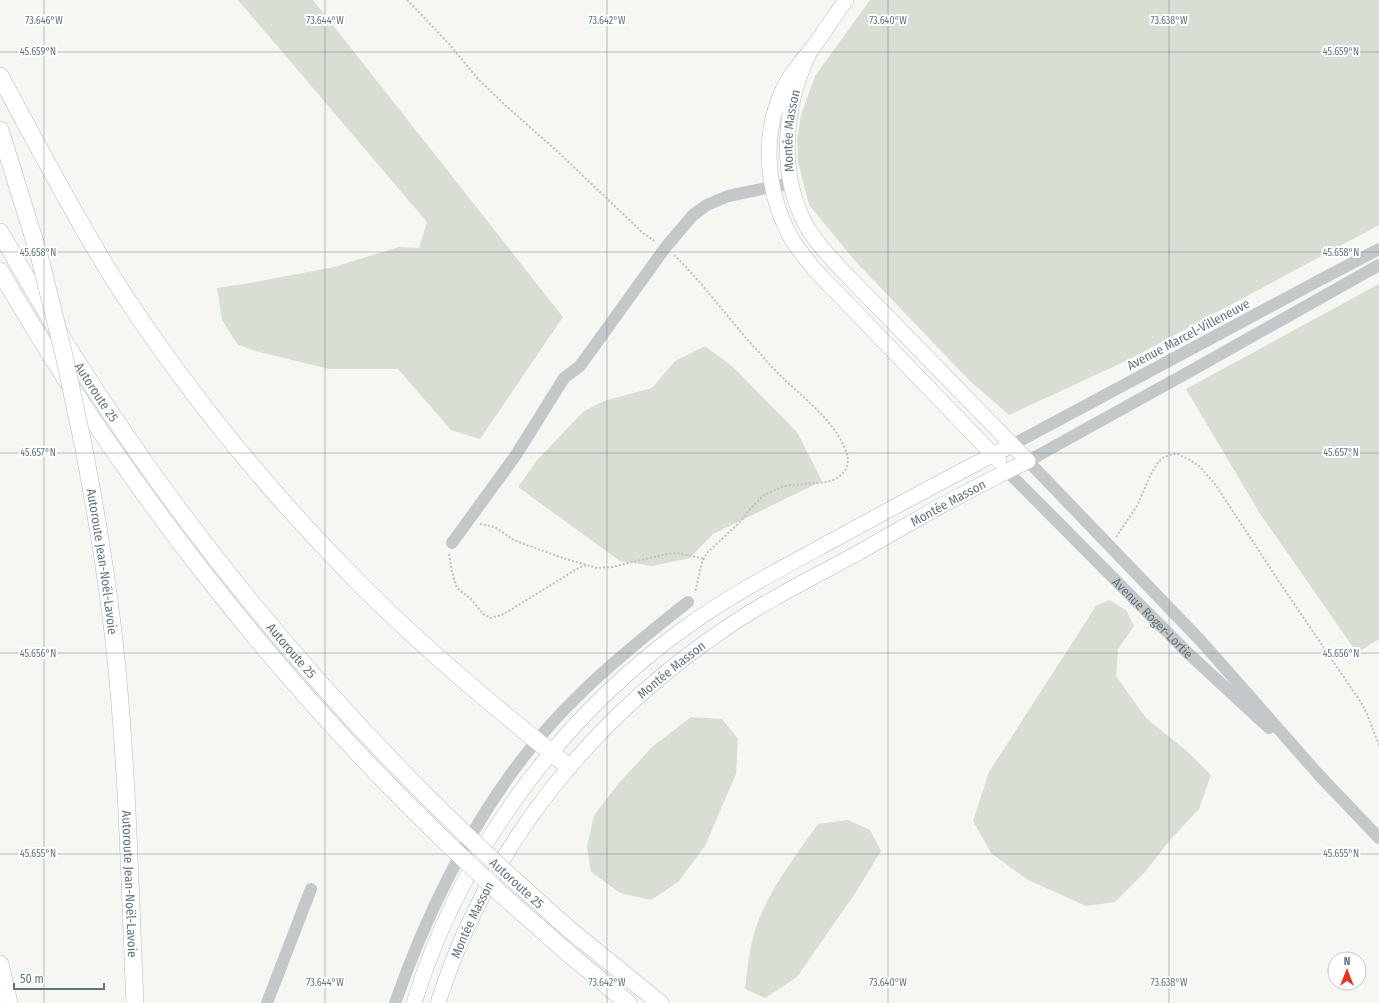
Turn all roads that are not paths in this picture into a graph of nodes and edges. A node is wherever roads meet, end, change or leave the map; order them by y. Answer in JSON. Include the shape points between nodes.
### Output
{"nodes":[{"id":1,"x":846,"y":0,"type":"edge"},
{"id":2,"x":811,"y":49,"type":"junction"},
{"id":3,"x":0,"y":76,"type":"edge"},
{"id":4,"x":0,"y":130,"type":"edge"},
{"id":5,"x":791,"y":183,"type":"junction"},
{"id":6,"x":772,"y":186,"type":"junction"},
{"id":7,"x":0,"y":232,"type":"edge"},
{"id":8,"x":1379,"y":249,"type":"edge"},
{"id":9,"x":1379,"y":265,"type":"edge"},
{"id":10,"x":0,"y":271,"type":"edge"},
{"id":11,"x":1012,"y":445,"type":"junction"},
{"id":12,"x":992,"y":455,"type":"junction"},
{"id":13,"x":1028,"y":461,"type":"junction"},
{"id":14,"x":1007,"y":471,"type":"junction"},
{"id":15,"x":452,"y":543,"type":"road end"},
{"id":16,"x":688,"y":602,"type":"road end"},
{"id":17,"x":537,"y":740,"type":"junction"},
{"id":18,"x":551,"y":752,"type":"junction"},
{"id":19,"x":569,"y":766,"type":"junction"},
{"id":20,"x":1319,"y":775,"type":"junction"},
{"id":21,"x":1379,"y":838,"type":"edge"},
{"id":22,"x":311,"y":889,"type":"dead end"},
{"id":23,"x":0,"y":964,"type":"edge"},
{"id":24,"x":9,"y":1003,"type":"edge"},
{"id":25,"x":135,"y":1003,"type":"edge"},
{"id":26,"x":267,"y":1003,"type":"edge"},
{"id":27,"x":395,"y":1003,"type":"edge"},
{"id":28,"x":414,"y":1003,"type":"edge"},
{"id":29,"x":438,"y":1003,"type":"edge"},
{"id":30,"x":628,"y":1003,"type":"edge"},
{"id":31,"x":660,"y":1003,"type":"edge"}],
"edges":[{"from":1,"to":2,"type":"main road","name":"Montée Masson"},
{"from":2,"to":5,"type":"main road","name":"Montée Masson","via":[[800,75],[790,120],[787,150]]},
{"from":2,"to":6,"type":"main road","name":"Montée Masson","via":[[793,72],[778,102],[769,147]]},
{"from":3,"to":17,"type":"highway","via":[[65,198],[114,279],[158,344],[215,420],[284,503],[358,582],[429,648]]},
{"from":4,"to":25,"type":"highway","name":"Autoroute Jean-Noël-Lavoie","bridge":true,"via":[[38,255],[64,355],[83,444],[103,562],[118,680],[127,803]]},
{"from":5,"to":6,"type":"street"},
{"from":5,"to":11,"type":"main road","name":"Montée Masson","via":[[802,216],[821,247]]},
{"from":6,"to":12,"type":"main road","name":"Montée Masson","via":[[785,224],[804,256]]},
{"from":6,"to":15,"type":"street","via":[[728,196],[707,205],[693,215],[665,248],[580,366],[564,378],[516,455]]},
{"from":7,"to":31,"type":"highway","name":"Autoroute 25","bridge":true,"via":[[74,358],[168,494],[281,638],[341,706],[462,831],[570,930]]},
{"from":8,"to":11,"type":"street","name":"Avenue Marcel-Villeneuve"},
{"from":9,"to":13,"type":"street"},
{"from":10,"to":30,"type":"highway","name":"Autoroute 25","bridge":true,"via":[[120,460],[268,652],[331,724],[452,848]]},
{"from":11,"to":12,"type":"main road","name":"Montée Masson"},
{"from":11,"to":13,"type":"main road","name":"Avenue Roger-Lortie"},
{"from":12,"to":14,"type":"main road","name":"Avenue Roger-Lortie"},
{"from":12,"to":18,"type":"main road","name":"Montée Masson","via":[[782,568],[697,619],[618,682]]},
{"from":13,"to":14,"type":"main road","name":"Montée Masson"},
{"from":13,"to":20,"type":"street","name":"Avenue Roger-Lortie","via":[[1200,640]]},
{"from":14,"to":19,"type":"main road","name":"Montée Masson","via":[[728,626],[644,690]]},
{"from":14,"to":20,"type":"street","name":"Avenue Roger-Lortie","via":[[1188,653]]},
{"from":16,"to":17,"type":"street","via":[[626,652],[581,693]]},
{"from":17,"to":18,"type":"highway"},
{"from":17,"to":27,"type":"street","via":[[479,823],[451,871],[422,934]]},
{"from":18,"to":19,"type":"highway"},
{"from":18,"to":28,"type":"main road","name":"Montée Masson","via":[[502,818],[467,877],[437,940]]},
{"from":19,"to":29,"type":"main road","name":"Montée Masson","via":[[519,834],[484,894],[457,950]]},
{"from":20,"to":21,"type":"street","name":"Avenue Roger-Lortie"},
{"from":22,"to":26,"type":"street"},
{"from":23,"to":24,"type":"highway"}]}
